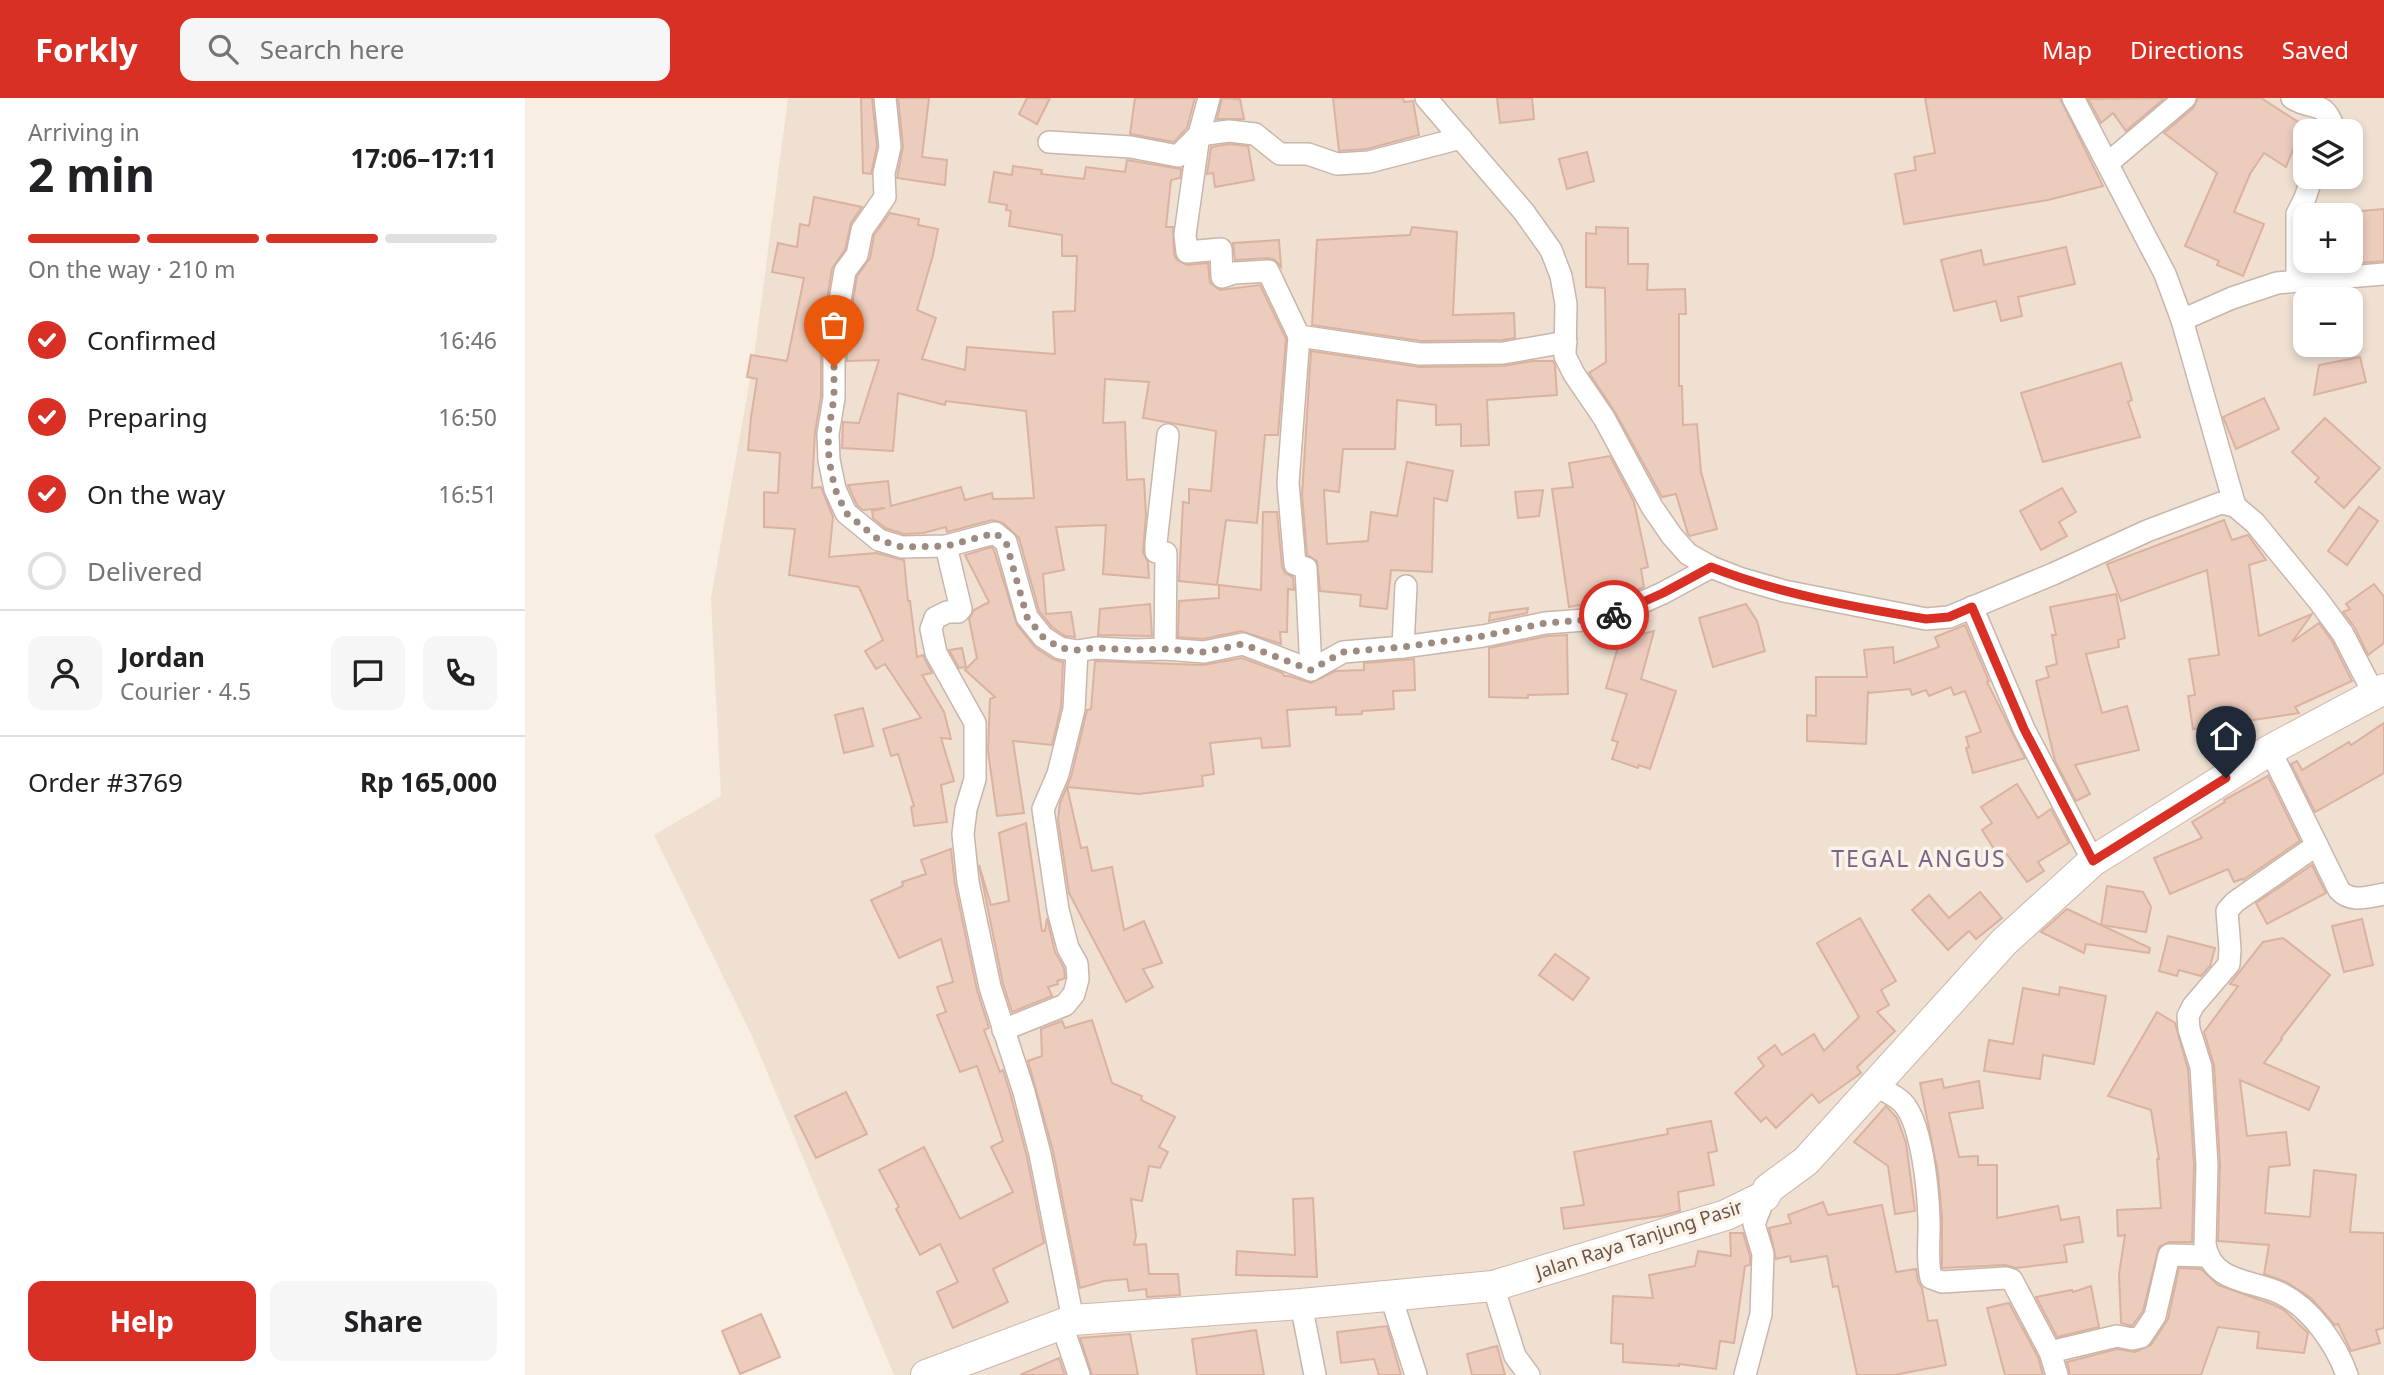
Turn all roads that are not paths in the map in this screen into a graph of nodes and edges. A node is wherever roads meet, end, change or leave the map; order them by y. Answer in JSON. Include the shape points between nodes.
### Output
{"nodes":[{"id":1,"x":885,"y":98,"type":"edge"},
{"id":2,"x":1209,"y":98,"type":"edge"},
{"id":3,"x":1426,"y":98,"type":"edge"},
{"id":4,"x":2073,"y":98,"type":"edge"},
{"id":5,"x":2185,"y":98,"type":"edge"},
{"id":6,"x":2293,"y":98,"type":"edge"},
{"id":7,"x":2331,"y":119,"type":"edge"},
{"id":8,"x":1199,"y":135,"type":"junction"},
{"id":9,"x":1461,"y":138,"type":"junction"},
{"id":10,"x":1049,"y":142,"type":"dead end"},
{"id":11,"x":2108,"y":163,"type":"junction"},
{"id":12,"x":2308,"y":189,"type":"edge"},
{"id":13,"x":2384,"y":274,"type":"edge"},
{"id":14,"x":2298,"y":280,"type":"junction"},
{"id":15,"x":2182,"y":320,"type":"junction"},
{"id":16,"x":1299,"y":336,"type":"junction"},
{"id":17,"x":1566,"y":342,"type":"junction"},
{"id":18,"x":1168,"y":435,"type":"dead end"},
{"id":19,"x":2235,"y":506,"type":"junction"},
{"id":20,"x":946,"y":546,"type":"junction"},
{"id":21,"x":1711,"y":567,"type":"junction"},
{"id":22,"x":1406,"y":586,"type":"dead end"},
{"id":23,"x":1972,"y":607,"type":"junction"},
{"id":24,"x":1403,"y":647,"type":"junction"},
{"id":25,"x":1165,"y":649,"type":"junction"},
{"id":26,"x":1077,"y":650,"type":"junction"},
{"id":27,"x":1311,"y":670,"type":"junction"},
{"id":28,"x":2379,"y":691,"type":"edge"},
{"id":29,"x":2270,"y":750,"type":"junction"},
{"id":30,"x":2318,"y":845,"type":"junction"},
{"id":31,"x":2093,"y":861,"type":"junction"},
{"id":32,"x":2384,"y":894,"type":"edge"},
{"id":33,"x":1003,"y":1030,"type":"junction"},
{"id":34,"x":1874,"y":1085,"type":"junction"},
{"id":35,"x":1765,"y":1196,"type":"junction"},
{"id":36,"x":2207,"y":1256,"type":"junction"},
{"id":37,"x":1493,"y":1286,"type":"junction"},
{"id":38,"x":1390,"y":1294,"type":"junction"},
{"id":39,"x":1301,"y":1304,"type":"junction"},
{"id":40,"x":1067,"y":1323,"type":"junction"},
{"id":41,"x":2050,"y":1352,"type":"junction"},
{"id":42,"x":926,"y":1375,"type":"edge"},
{"id":43,"x":1079,"y":1375,"type":"edge"},
{"id":44,"x":1315,"y":1375,"type":"edge"},
{"id":45,"x":1416,"y":1375,"type":"edge"},
{"id":46,"x":1529,"y":1375,"type":"edge"},
{"id":47,"x":1745,"y":1375,"type":"edge"},
{"id":48,"x":2057,"y":1375,"type":"edge"},
{"id":49,"x":2347,"y":1375,"type":"edge"}],
"edges":[{"from":1,"to":20,"type":"street","via":[[890,148],[885,197],[862,230],[857,256],[845,271],[834,336],[829,460],[846,513],[879,540],[902,547]]},
{"from":2,"to":8,"type":"street"},
{"from":3,"to":9,"type":"street"},
{"from":4,"to":11,"type":"street"},
{"from":5,"to":11,"type":"street"},
{"from":6,"to":7,"type":"street","via":[[2303,105],[2322,107]]},
{"from":8,"to":9,"type":"street","via":[[1255,134],[1280,154],[1308,155],[1337,164],[1369,162]]},
{"from":8,"to":10,"type":"street","via":[[1178,156],[1131,147]]},
{"from":8,"to":16,"type":"street","via":[[1185,235],[1187,252],[1221,249],[1222,277],[1268,271]]},
{"from":9,"to":17,"type":"street","via":[[1551,250],[1566,304]]},
{"from":11,"to":15,"type":"street","via":[[2165,274]]},
{"from":12,"to":14,"type":"street","via":[[2297,214]]},
{"from":13,"to":14,"type":"street"},
{"from":14,"to":15,"type":"street","via":[[2232,298]]},
{"from":15,"to":19,"type":"street"},
{"from":16,"to":17,"type":"street","via":[[1420,354],[1503,353]]},
{"from":16,"to":27,"type":"street","via":[[1288,482],[1295,564],[1306,568]]},
{"from":17,"to":21,"type":"street","via":[[1565,356],[1574,374],[1604,418],[1652,507],[1688,554]]},
{"from":18,"to":25,"type":"street","via":[[1156,543],[1156,552],[1166,553],[1167,560]]},
{"from":19,"to":23,"type":"street","via":[[2221,503],[2205,509]]},
{"from":19,"to":28,"type":"street","via":[[2255,523],[2324,609]]},
{"from":20,"to":26,"type":"street","via":[[995,533],[1006,542],[1027,617],[1043,637],[1060,648]]},
{"from":20,"to":33,"type":"street","via":[[961,609],[935,618],[931,629],[936,653],[975,723],[975,779],[963,834],[968,882]]},
{"from":21,"to":23,"type":"street","via":[[1784,591],[1926,619],[1949,617]]},
{"from":21,"to":24,"type":"street","via":[[1614,615]]},
{"from":22,"to":24,"type":"street"},
{"from":23,"to":31,"type":"street","via":[[2024,729]]},
{"from":24,"to":27,"type":"street","via":[[1343,652]]},
{"from":25,"to":26,"type":"street"},
{"from":25,"to":27,"type":"street","via":[[1204,652],[1243,644]]},
{"from":26,"to":33,"type":"street","via":[[1074,709],[1044,809],[1058,910],[1078,979],[1065,1005]]},
{"from":28,"to":29,"type":"street","name":"Jalan Raya Tanjung Pasir"},
{"from":29,"to":30,"type":"street"},
{"from":29,"to":31,"type":"street","name":"Jalan Raya Tanjung Pasir"},
{"from":30,"to":32,"type":"street","via":[[2346,898]]},
{"from":30,"to":36,"type":"street","via":[[2227,911],[2229,964],[2188,1016],[2201,1067]]},
{"from":31,"to":34,"type":"street","name":"Jalan Raya Tanjung Pasir","via":[[2004,942]]},
{"from":33,"to":40,"type":"street","via":[[1040,1154]]},
{"from":34,"to":35,"type":"street","name":"Jalan Raya Tanjung Pasir","via":[[1806,1161]]},
{"from":34,"to":41,"type":"street","via":[[1903,1102],[1915,1128],[1929,1218],[1931,1278],[1942,1282],[2012,1280]]},
{"from":35,"to":37,"type":"street","name":"Jalan Raya Tanjung Pasir","via":[[1726,1215]]},
{"from":35,"to":47,"type":"street","via":[[1754,1224],[1763,1254],[1761,1314]]},
{"from":36,"to":41,"type":"street","via":[[2169,1255],[2155,1316],[2141,1336],[2117,1336]]},
{"from":36,"to":49,"type":"street","via":[[2211,1264],[2240,1282],[2281,1294],[2310,1315]]},
{"from":37,"to":38,"type":"street","name":"Jalan Raya Tanjung Pasir"},
{"from":37,"to":46,"type":"street","via":[[1515,1356]]},
{"from":38,"to":39,"type":"street","name":"Jalan Raya Tanjung Pasir"},
{"from":38,"to":45,"type":"street"},
{"from":39,"to":40,"type":"street","name":"Jalan Raya Tanjung Pasir"},
{"from":39,"to":44,"type":"street"},
{"from":40,"to":42,"type":"street","name":"Jalan Raya Tanjung Pasir"},
{"from":40,"to":43,"type":"street"},
{"from":41,"to":48,"type":"street"}]}
